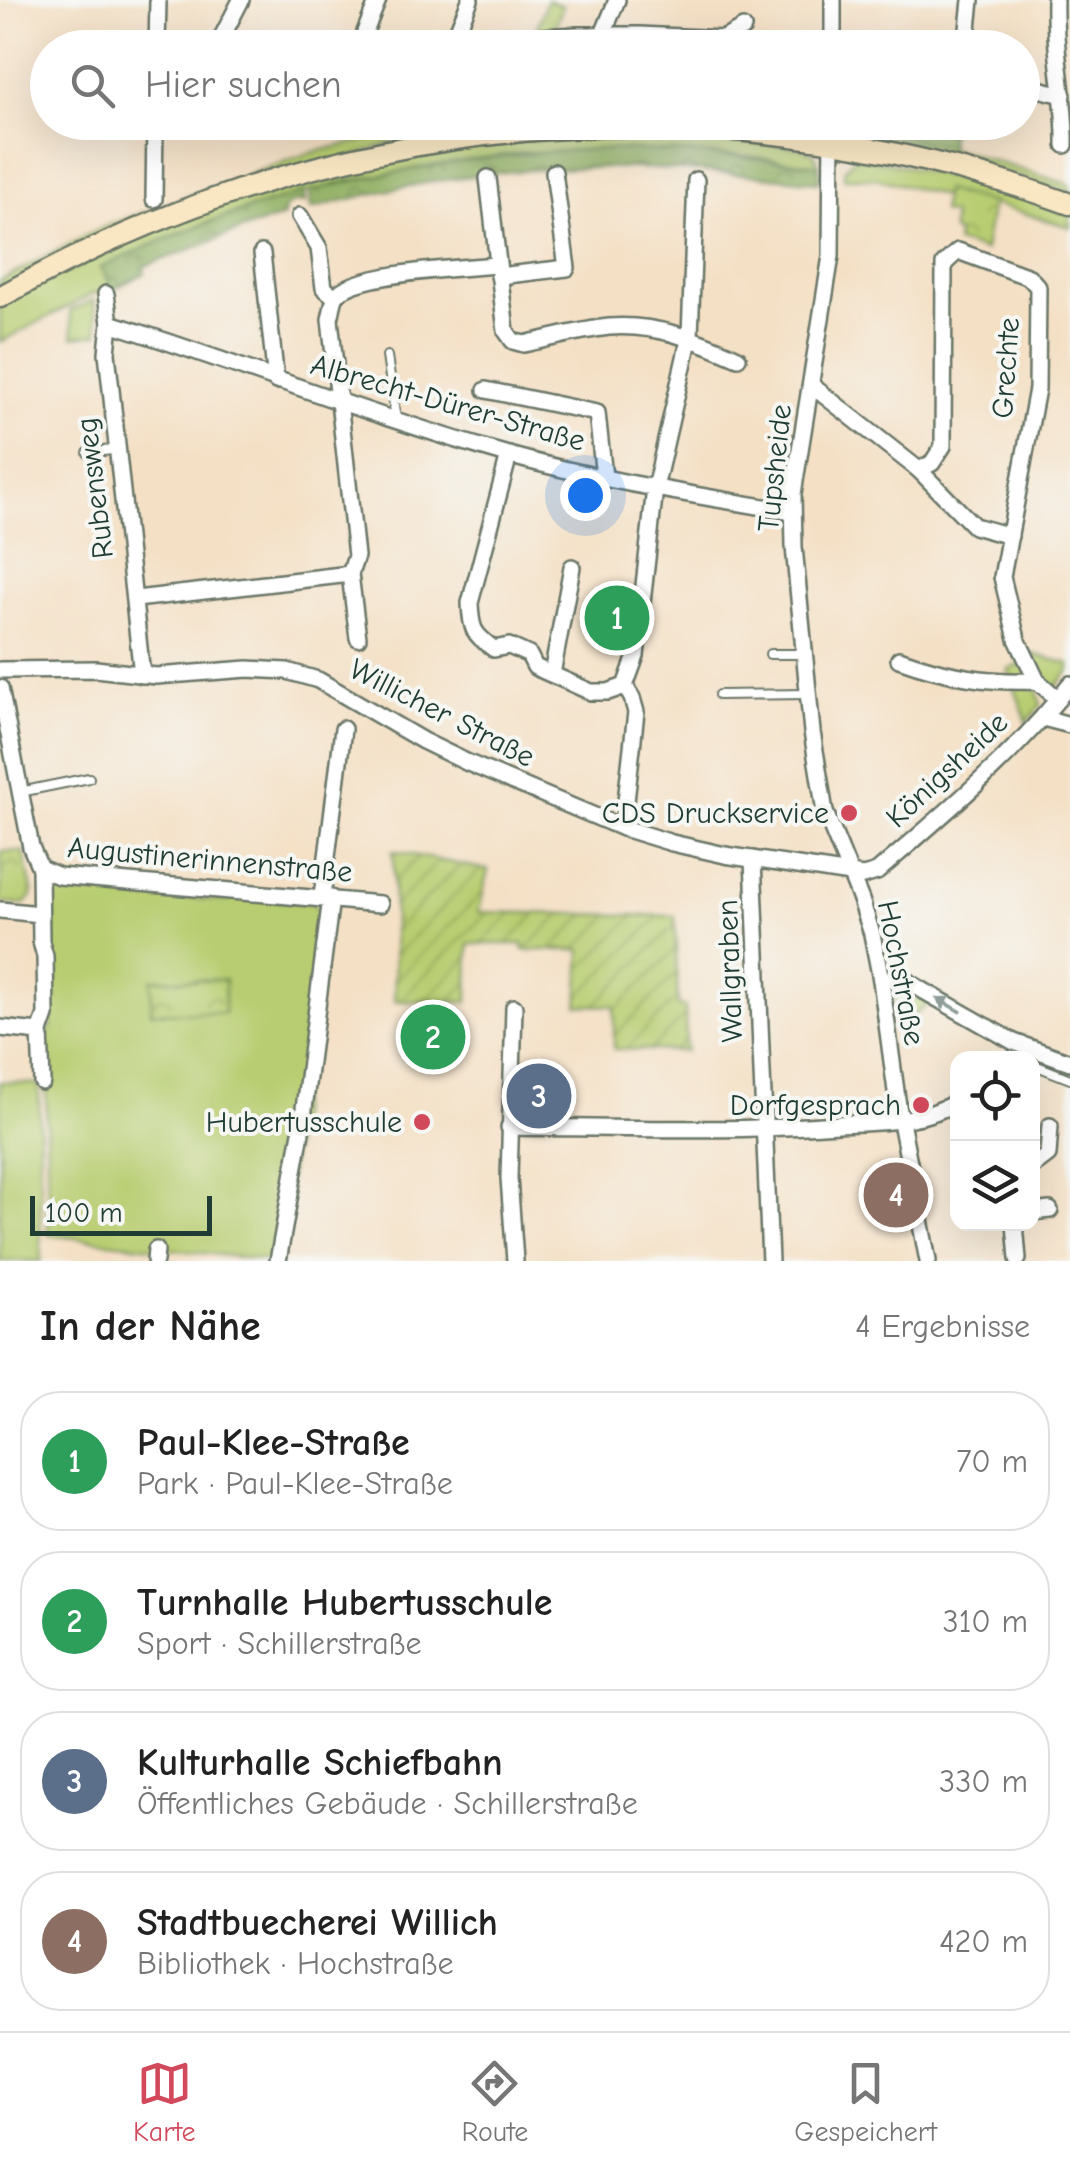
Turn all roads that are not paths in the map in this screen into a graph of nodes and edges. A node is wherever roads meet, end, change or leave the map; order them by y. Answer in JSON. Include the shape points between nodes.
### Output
{"nodes":[{"id":1,"x":158,"y":0,"type":"edge"},
{"id":2,"x":240,"y":0,"type":"edge"},
{"id":3,"x":470,"y":0,"type":"edge"},
{"id":4,"x":617,"y":0,"type":"edge"},
{"id":5,"x":833,"y":0,"type":"edge"},
{"id":6,"x":971,"y":0,"type":"edge"},
{"id":7,"x":1055,"y":0,"type":"edge"},
{"id":8,"x":371,"y":2,"type":"edge"},
{"id":9,"x":743,"y":28,"type":"dead end"},
{"id":10,"x":157,"y":30,"type":"edge"},
{"id":11,"x":226,"y":30,"type":"edge"},
{"id":12,"x":366,"y":30,"type":"edge"},
{"id":13,"x":455,"y":30,"type":"edge"},
{"id":14,"x":605,"y":30,"type":"edge"},
{"id":15,"x":739,"y":30,"type":"edge"},
{"id":16,"x":833,"y":30,"type":"edge"},
{"id":17,"x":968,"y":30,"type":"edge"},
{"id":18,"x":1040,"y":90,"type":"edge"},
{"id":19,"x":1063,"y":95,"type":"junction"},
{"id":20,"x":156,"y":140,"type":"edge"},
{"id":21,"x":440,"y":140,"type":"edge"},
{"id":22,"x":832,"y":140,"type":"edge"},
{"id":23,"x":860,"y":140,"type":"edge"},
{"id":24,"x":1064,"y":145,"type":"dead end"},
{"id":25,"x":554,"y":172,"type":"dead end"},
{"id":26,"x":488,"y":178,"type":"dead end"},
{"id":27,"x":696,"y":180,"type":"dead end"},
{"id":28,"x":154,"y":199,"type":"dead end"},
{"id":29,"x":1070,"y":204,"type":"edge"},
{"id":30,"x":300,"y":216,"type":"dead end"},
{"id":31,"x":262,"y":253,"type":"dead end"},
{"id":32,"x":498,"y":270,"type":"junction"},
{"id":33,"x":106,"y":294,"type":"dead end"},
{"id":34,"x":0,"y":297,"type":"edge"},
{"id":35,"x":335,"y":297,"type":"junction"},
{"id":36,"x":110,"y":323,"type":"junction"},
{"id":37,"x":690,"y":336,"type":"junction"},
{"id":38,"x":388,"y":356,"type":"dead end"},
{"id":39,"x":738,"y":358,"type":"dead end"},
{"id":40,"x":276,"y":381,"type":"junction"},
{"id":41,"x":811,"y":385,"type":"junction"},
{"id":42,"x":486,"y":390,"type":"dead end"},
{"id":43,"x":340,"y":403,"type":"junction"},
{"id":44,"x":396,"y":420,"type":"junction"},
{"id":45,"x":119,"y":449,"type":"junction"},
{"id":46,"x":88,"y":453,"type":"dead end"},
{"id":47,"x":509,"y":455,"type":"junction"},
{"id":48,"x":920,"y":470,"type":"junction"},
{"id":49,"x":604,"y":477,"type":"junction"},
{"id":50,"x":655,"y":488,"type":"junction"},
{"id":51,"x":792,"y":512,"type":"junction"},
{"id":52,"x":1010,"y":536,"type":"junction"},
{"id":53,"x":572,"y":567,"type":"dead end"},
{"id":54,"x":350,"y":574,"type":"junction"},
{"id":55,"x":136,"y":599,"type":"junction"},
{"id":56,"x":358,"y":638,"type":"dead end"},
{"id":57,"x":770,"y":654,"type":"dead end"},
{"id":58,"x":804,"y":654,"type":"junction"},
{"id":59,"x":899,"y":659,"type":"dead end"},
{"id":60,"x":0,"y":670,"type":"edge"},
{"id":61,"x":552,"y":674,"type":"junction"},
{"id":62,"x":142,"y":675,"type":"junction"},
{"id":63,"x":1037,"y":681,"type":"junction"},
{"id":64,"x":1070,"y":684,"type":"edge"},
{"id":65,"x":625,"y":686,"type":"junction"},
{"id":66,"x":0,"y":688,"type":"edge"},
{"id":67,"x":719,"y":694,"type":"dead end"},
{"id":68,"x":808,"y":694,"type":"junction"},
{"id":69,"x":1058,"y":699,"type":"junction"},
{"id":70,"x":1043,"y":718,"type":"junction"},
{"id":71,"x":1070,"y":725,"type":"edge"},
{"id":72,"x":343,"y":729,"type":"dead end"},
{"id":73,"x":89,"y":778,"type":"dead end"},
{"id":74,"x":20,"y":792,"type":"junction"},
{"id":75,"x":623,"y":828,"type":"junction"},
{"id":76,"x":753,"y":859,"type":"junction"},
{"id":77,"x":40,"y":868,"type":"junction"},
{"id":78,"x":850,"y":874,"type":"junction"},
{"id":79,"x":326,"y":898,"type":"junction"},
{"id":80,"x":380,"y":904,"type":"dead end"},
{"id":81,"x":0,"y":910,"type":"edge"},
{"id":82,"x":40,"y":914,"type":"junction"},
{"id":83,"x":881,"y":980,"type":"junction"},
{"id":84,"x":514,"y":1007,"type":"dead end"},
{"id":85,"x":0,"y":1028,"type":"edge"},
{"id":86,"x":40,"y":1032,"type":"junction"},
{"id":87,"x":1011,"y":1051,"type":"edge"},
{"id":88,"x":1040,"y":1057,"type":"edge"},
{"id":89,"x":1070,"y":1062,"type":"edge"},
{"id":90,"x":1040,"y":1067,"type":"edge"},
{"id":91,"x":1070,"y":1079,"type":"edge"},
{"id":92,"x":42,"y":1082,"type":"dead end"},
{"id":93,"x":950,"y":1105,"type":"edge"},
{"id":94,"x":900,"y":1120,"type":"junction"},
{"id":95,"x":510,"y":1126,"type":"junction"},
{"id":96,"x":1050,"y":1126,"type":"dead end"},
{"id":97,"x":764,"y":1130,"type":"junction"},
{"id":98,"x":1040,"y":1160,"type":"edge"},
{"id":99,"x":1050,"y":1210,"type":"dead end"},
{"id":100,"x":1040,"y":1211,"type":"edge"},
{"id":101,"x":1016,"y":1231,"type":"edge"},
{"id":102,"x":1018,"y":1259,"type":"edge"},
{"id":103,"x":278,"y":1261,"type":"edge"},
{"id":104,"x":514,"y":1261,"type":"edge"},
{"id":105,"x":770,"y":1261,"type":"edge"},
{"id":106,"x":928,"y":1261,"type":"edge"}],
"edges":[{"from":1,"to":10,"type":"street"},
{"from":2,"to":11,"type":"street"},
{"from":3,"to":13,"type":"street"},
{"from":4,"to":14,"type":"street"},
{"from":5,"to":16,"type":"street"},
{"from":6,"to":17,"type":"street"},
{"from":7,"to":19,"type":"street"},
{"from":8,"to":12,"type":"street"},
{"from":9,"to":15,"type":"street"},
{"from":18,"to":19,"type":"street"},
{"from":19,"to":24,"type":"street"},
{"from":20,"to":28,"type":"street"},
{"from":21,"to":34,"type":"main road","via":[[327,164],[197,204],[78,254]]},
{"from":22,"to":41,"type":"street","name":"Tupsheide","via":[[832,256]]},
{"from":23,"to":29,"type":"main road"},
{"from":25,"to":32,"type":"street","via":[[567,268]]},
{"from":26,"to":32,"type":"street"},
{"from":27,"to":37,"type":"street"},
{"from":30,"to":35,"type":"street","via":[[319,248],[324,288]]},
{"from":31,"to":40,"type":"street","name":"Albrecht-Dürer-Straße"},
{"from":32,"to":35,"type":"street","via":[[371,278]]},
{"from":32,"to":37,"type":"street","via":[[513,341],[610,327]]},
{"from":33,"to":36,"type":"street","name":"Rubensweg"},
{"from":35,"to":43,"type":"street","via":[[330,319]]},
{"from":36,"to":40,"type":"street","name":"Albrecht-Dürer-Straße"},
{"from":36,"to":45,"type":"street","name":"Rubensweg","via":[[107,352]]},
{"from":37,"to":39,"type":"street"},
{"from":37,"to":50,"type":"street"},
{"from":38,"to":44,"type":"lane"},
{"from":40,"to":43,"type":"street","name":"Albrecht-Dürer-Straße"},
{"from":41,"to":48,"type":"street"},
{"from":41,"to":51,"type":"street","name":"Tupsheide"},
{"from":42,"to":49,"type":"street","name":"Albrecht-Dürer-Straße","via":[[596,413]]},
{"from":43,"to":44,"type":"street","name":"Albrecht-Dürer-Straße"},
{"from":43,"to":54,"type":"street","via":[[356,556]]},
{"from":44,"to":47,"type":"street","name":"Albrecht-Dürer-Straße"},
{"from":45,"to":46,"type":"lane"},
{"from":45,"to":55,"type":"street","name":"Rubensweg"},
{"from":47,"to":49,"type":"street","name":"Albrecht-Dürer-Straße"},
{"from":47,"to":61,"type":"street","via":[[470,603],[471,624],[494,649],[519,650]]},
{"from":48,"to":52,"type":"street","via":[[974,526]]},
{"from":48,"to":52,"type":"street","name":"Grechte","via":[[942,446],[944,264],[958,251],[1029,277],[1038,287],[1037,389]]},
{"from":49,"to":50,"type":"street","name":"Albrecht-Dürer-Straße"},
{"from":50,"to":51,"type":"street","name":"Albrecht-Dürer-Straße"},
{"from":50,"to":65,"type":"street","via":[[636,656]]},
{"from":51,"to":58,"type":"street","name":"Tupsheide"},
{"from":52,"to":63,"type":"street","via":[[1002,577],[1017,640]]},
{"from":53,"to":61,"type":"street"},
{"from":54,"to":55,"type":"street"},
{"from":54,"to":56,"type":"street"},
{"from":55,"to":62,"type":"street","name":"Rubensweg"},
{"from":57,"to":58,"type":"lane"},
{"from":58,"to":68,"type":"street","name":"Tupsheide"},
{"from":59,"to":63,"type":"street","via":[[936,673]]},
{"from":60,"to":62,"type":"street","name":"Willicher Straße"},
{"from":61,"to":65,"type":"street","via":[[590,692]]},
{"from":62,"to":75,"type":"street","name":"Willicher Straße","via":[[248,669],[304,675],[438,748]]},
{"from":63,"to":69,"type":"street"},
{"from":64,"to":69,"type":"street","name":"Königsheide"},
{"from":65,"to":75,"type":"street","via":[[636,712]]},
{"from":66,"to":74,"type":"street","name":"Augustinerinnenstraße"},
{"from":67,"to":68,"type":"lane"},
{"from":68,"to":78,"type":"street","name":"Tupsheide","via":[[825,812]]},
{"from":69,"to":70,"type":"street","name":"Königsheide"},
{"from":70,"to":71,"type":"street"},
{"from":70,"to":78,"type":"street","name":"Königsheide","via":[[878,872]]},
{"from":72,"to":79,"type":"street"},
{"from":73,"to":74,"type":"lane"},
{"from":74,"to":77,"type":"street","name":"Augustinerinnenstraße"},
{"from":75,"to":76,"type":"street","name":"Willicher Straße"},
{"from":76,"to":78,"type":"street","name":"Willicher Straße"},
{"from":76,"to":97,"type":"street","name":"Wallgraben"},
{"from":77,"to":79,"type":"street","name":"Augustinerinnenstraße","via":[[59,876]]},
{"from":77,"to":82,"type":"street"},
{"from":78,"to":83,"type":"street","name":"Hochstraße"},
{"from":79,"to":80,"type":"street","name":"Augustinerinnenstraße"},
{"from":79,"to":103,"type":"street","via":[[309,1071]]},
{"from":81,"to":82,"type":"street"},
{"from":82,"to":86,"type":"street","via":[[46,1015]]},
{"from":87,"to":83,"type":"street","one_way":true,"via":[[901,978]]},
{"from":83,"to":94,"type":"street","name":"Hochstraße"},
{"from":84,"to":95,"type":"street"},
{"from":85,"to":86,"type":"street"},
{"from":86,"to":92,"type":"street"},
{"from":88,"to":89,"type":"street"},
{"from":90,"to":91,"type":"lane"},
{"from":93,"to":94,"type":"street"},
{"from":94,"to":97,"type":"street"},
{"from":94,"to":106,"type":"street","name":"Hochstraße"},
{"from":95,"to":97,"type":"street"},
{"from":95,"to":104,"type":"street"},
{"from":96,"to":98,"type":"street","via":[[1048,1155]]},
{"from":97,"to":105,"type":"street","name":"Wallgraben"},
{"from":99,"to":100,"type":"street"},
{"from":101,"to":102,"type":"street"}]}
